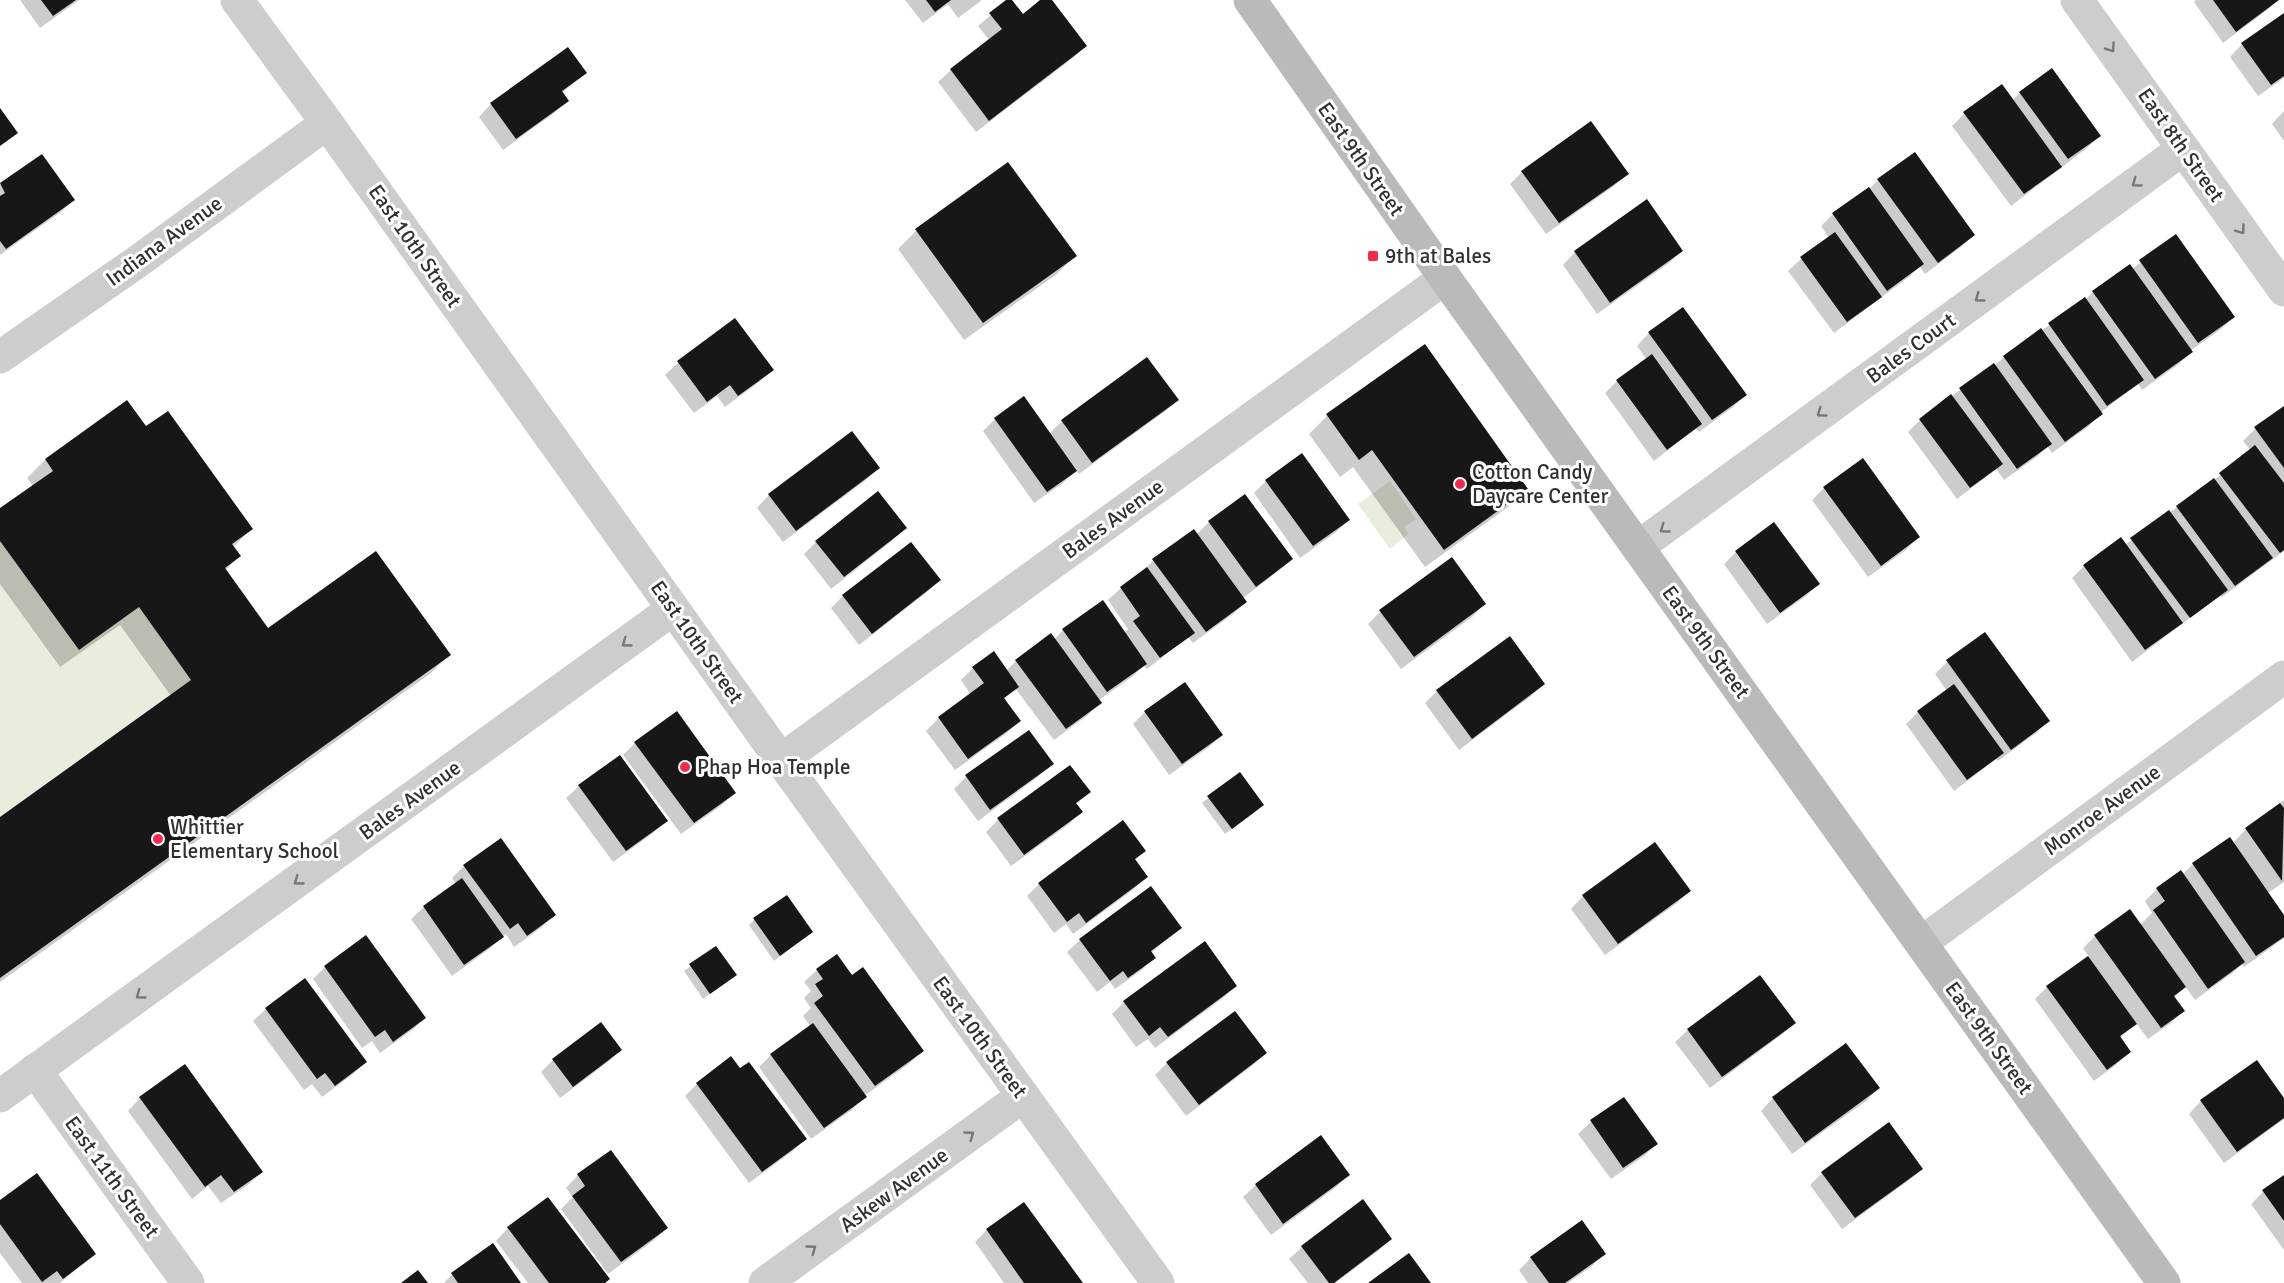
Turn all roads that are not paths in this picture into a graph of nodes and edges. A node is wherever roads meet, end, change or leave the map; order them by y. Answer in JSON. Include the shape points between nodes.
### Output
{"nodes":[{"id":1,"x":237,"y":0,"type":"edge"},
{"id":2,"x":1250,"y":0,"type":"edge"},
{"id":3,"x":2078,"y":0,"type":"edge"},
{"id":4,"x":327,"y":123,"type":"junction"},
{"id":5,"x":2183,"y":149,"type":"junction"},
{"id":6,"x":1445,"y":278,"type":"junction"},
{"id":7,"x":2284,"y":290,"type":"edge"},
{"id":8,"x":0,"y":357,"type":"edge"},
{"id":9,"x":1638,"y":547,"type":"junction"},
{"id":10,"x":673,"y":609,"type":"junction"},
{"id":11,"x":2284,"y":677,"type":"edge"},
{"id":12,"x":780,"y":760,"type":"junction"},
{"id":13,"x":1921,"y":943,"type":"junction"},
{"id":14,"x":35,"y":1070,"type":"junction"},
{"id":15,"x":0,"y":1096,"type":"edge"},
{"id":16,"x":1023,"y":1096,"type":"junction"},
{"id":17,"x":188,"y":1283,"type":"edge"},
{"id":18,"x":765,"y":1283,"type":"edge"},
{"id":19,"x":1158,"y":1283,"type":"edge"},
{"id":20,"x":2164,"y":1283,"type":"edge"}],
"edges":[{"from":1,"to":4,"type":"street","name":"East 10th Street"},
{"from":2,"to":6,"type":"main road","name":"East 9th Street"},
{"from":3,"to":5,"type":"street","name":"East 8th Street","one_way":true},
{"from":4,"to":8,"type":"street","name":"Indiana Avenue"},
{"from":4,"to":10,"type":"street","name":"East 10th Street"},
{"from":5,"to":7,"type":"street","name":"East 8th Street","one_way":true},
{"from":5,"to":9,"type":"street","name":"Bales Court","one_way":true},
{"from":6,"to":9,"type":"main road","name":"East 9th Street"},
{"from":6,"to":12,"type":"street","name":"Bales Avenue"},
{"from":9,"to":13,"type":"main road","name":"East 9th Street"},
{"from":10,"to":12,"type":"street","name":"East 10th Street"},
{"from":10,"to":14,"type":"street","name":"Bales Avenue","one_way":true},
{"from":11,"to":13,"type":"street","name":"Monroe Avenue"},
{"from":12,"to":16,"type":"street","name":"East 10th Street"},
{"from":13,"to":20,"type":"main road","name":"East 9th Street"},
{"from":14,"to":15,"type":"street","name":"Bales Avenue"},
{"from":14,"to":17,"type":"street","name":"East 11th Street"},
{"from":18,"to":16,"type":"street","name":"Askew Avenue","one_way":true},
{"from":16,"to":19,"type":"street","name":"East 10th Street"}]}
